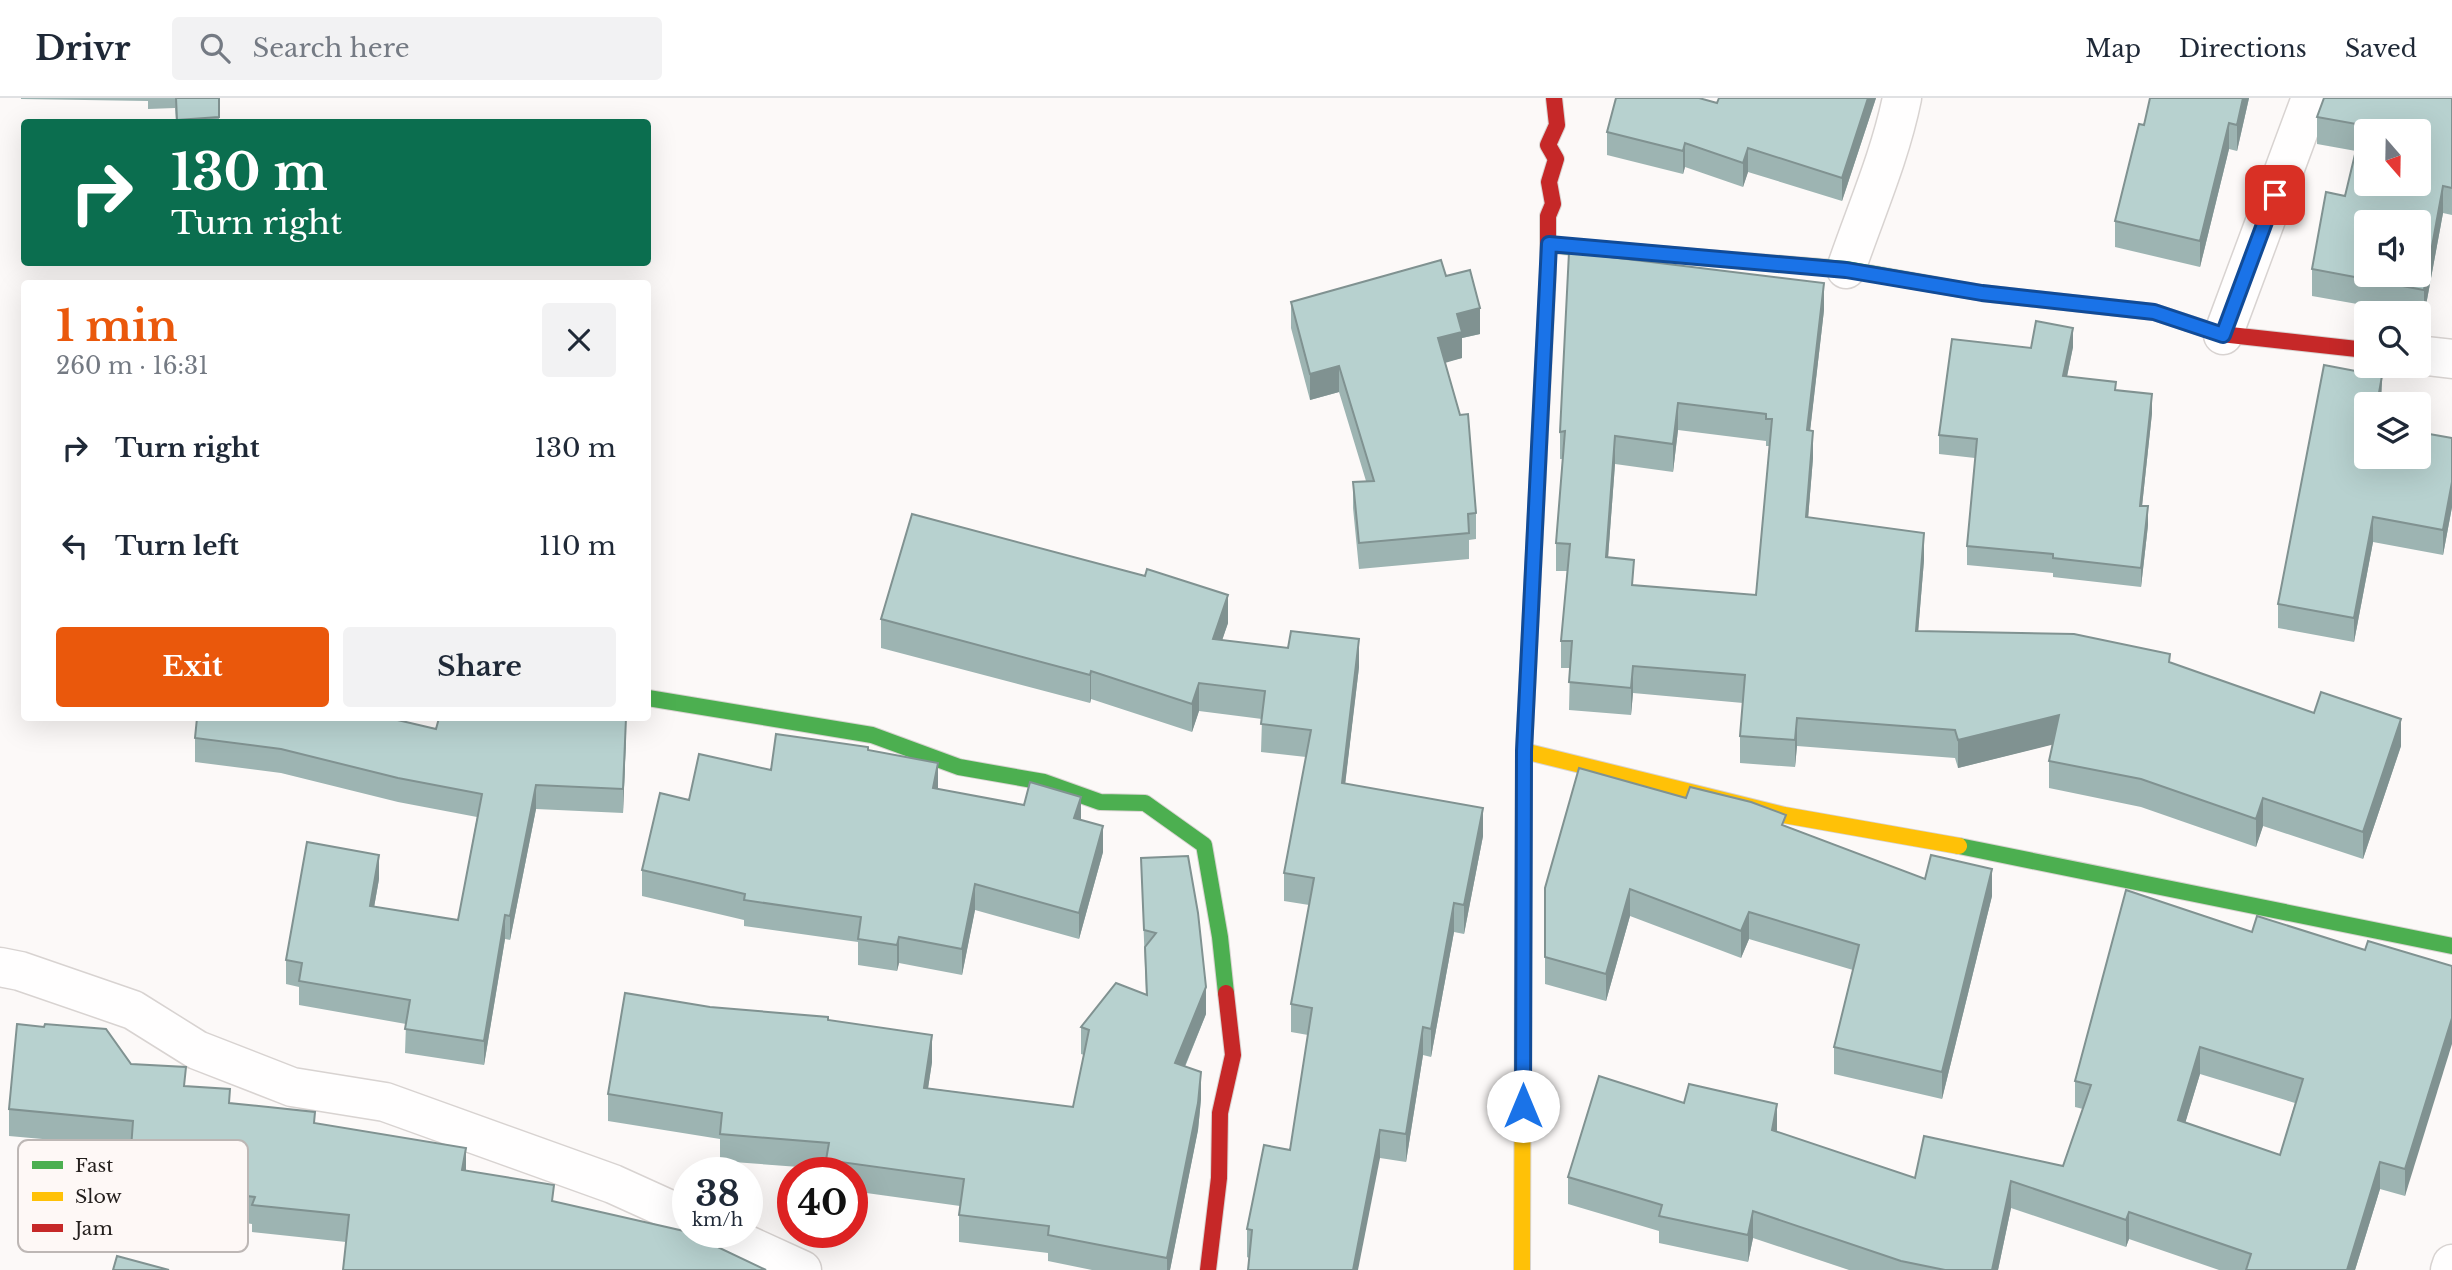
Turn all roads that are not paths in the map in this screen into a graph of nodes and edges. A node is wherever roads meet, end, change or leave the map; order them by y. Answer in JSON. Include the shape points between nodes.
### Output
{"nodes":[{"id":1,"x":1553,"y":98,"type":"edge"},
{"id":2,"x":1902,"y":98,"type":"edge"},
{"id":3,"x":2311,"y":98,"type":"edge"},
{"id":4,"x":1549,"y":244,"type":"junction"},
{"id":5,"x":1846,"y":270,"type":"junction"},
{"id":6,"x":2223,"y":335,"type":"junction"},
{"id":7,"x":2354,"y":349,"type":"edge"},
{"id":8,"x":2431,"y":357,"type":"edge"},
{"id":9,"x":2452,"y":359,"type":"edge"},
{"id":10,"x":651,"y":698,"type":"edge"},
{"id":11,"x":1524,"y":751,"type":"junction"},
{"id":12,"x":2452,"y":946,"type":"edge"},
{"id":13,"x":0,"y":967,"type":"edge"},
{"id":14,"x":672,"y":1211,"type":"edge"},
{"id":15,"x":754,"y":1248,"type":"edge"},
{"id":16,"x":2452,"y":1264,"type":"edge"},
{"id":17,"x":802,"y":1270,"type":"edge"},
{"id":18,"x":1208,"y":1270,"type":"edge"},
{"id":19,"x":1522,"y":1270,"type":"edge"},
{"id":20,"x":2450,"y":1270,"type":"edge"}],
"edges":[{"from":1,"to":4,"type":"street","via":[[1557,125],[1548,145],[1556,159],[1549,182],[1553,204],[1548,216]]},
{"from":2,"to":5,"type":"street","via":[[1894,139]]},
{"from":3,"to":6,"type":"street"},
{"from":4,"to":5,"type":"street"},
{"from":4,"to":11,"type":"street"},
{"from":5,"to":6,"type":"street","via":[[1982,293],[2154,312]]},
{"from":6,"to":7,"type":"street"},
{"from":8,"to":9,"type":"street"},
{"from":10,"to":18,"type":"street","via":[[872,735],[959,767],[1044,782],[1100,802],[1145,803],[1204,845],[1233,1055],[1220,1113],[1219,1178]]},
{"from":11,"to":12,"type":"street","via":[[1784,815],[2019,857]]},
{"from":11,"to":19,"type":"street"},
{"from":13,"to":14,"type":"street","via":[[132,1010],[197,1050],[292,1087],[385,1102],[614,1184]]},
{"from":15,"to":17,"type":"street"},
{"from":16,"to":20,"type":"street"}]}
